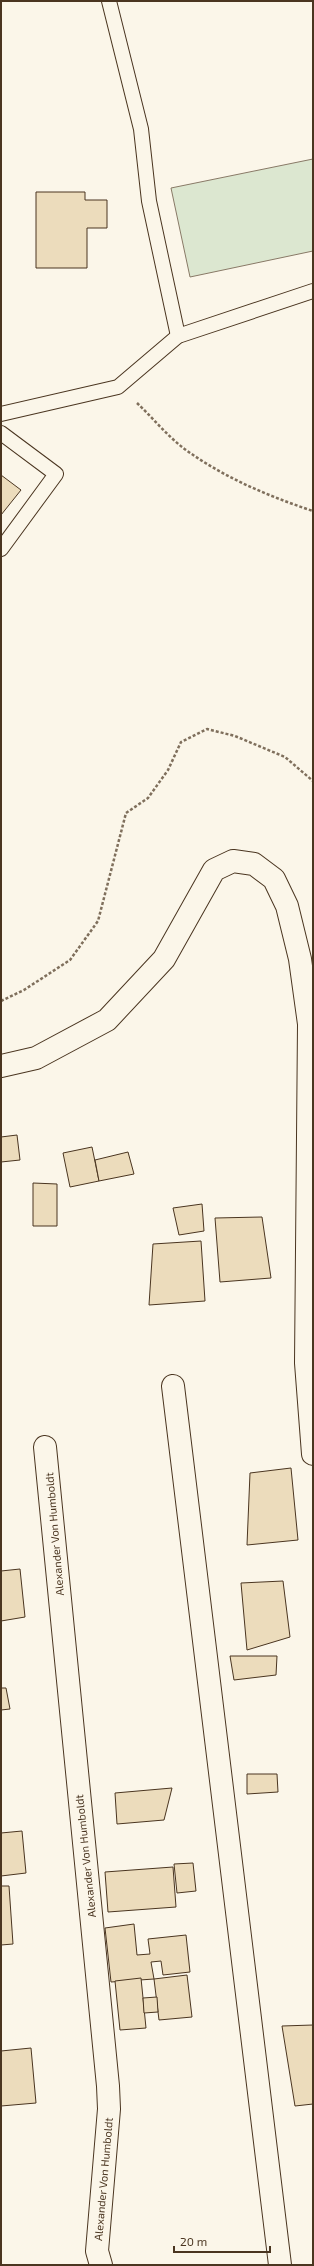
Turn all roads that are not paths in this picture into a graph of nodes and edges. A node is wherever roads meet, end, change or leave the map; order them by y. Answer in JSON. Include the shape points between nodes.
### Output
{"nodes":[{"id":1,"x":109,"y":1,"type":"edge"},
{"id":2,"x":313,"y":291,"type":"edge"},
{"id":3,"x":178,"y":336,"type":"junction"},
{"id":4,"x":1,"y":414,"type":"edge"},
{"id":5,"x":1,"y":433,"type":"edge"},
{"id":6,"x":1,"y":548,"type":"edge"},
{"id":7,"x":1,"y":1066,"type":"edge"},
{"id":8,"x":173,"y":1386,"type":"dead end"},
{"id":9,"x":45,"y":1447,"type":"dead end"},
{"id":10,"x":313,"y":1454,"type":"edge"},
{"id":11,"x":101,"y":2265,"type":"edge"},
{"id":12,"x":280,"y":2265,"type":"edge"}],
"edges":[{"from":1,"to":3,"type":"lane","via":[[141,128],[149,201]]},
{"from":2,"to":3,"type":"lane"},
{"from":3,"to":4,"type":"lane","via":[[118,387]]},
{"from":5,"to":6,"type":"lane","via":[[56,474]]},
{"from":7,"to":10,"type":"street","via":[[36,1058],[107,1020],[164,959],[214,870],[232,861],[254,864],[274,879],[287,906],[300,959],[309,1024],[306,1363]]},
{"from":8,"to":12,"type":"street"},
{"from":9,"to":11,"type":"street","name":"Alexander Von Humboldt","via":[[108,2086],[109,2109],[97,2251]]}]}
